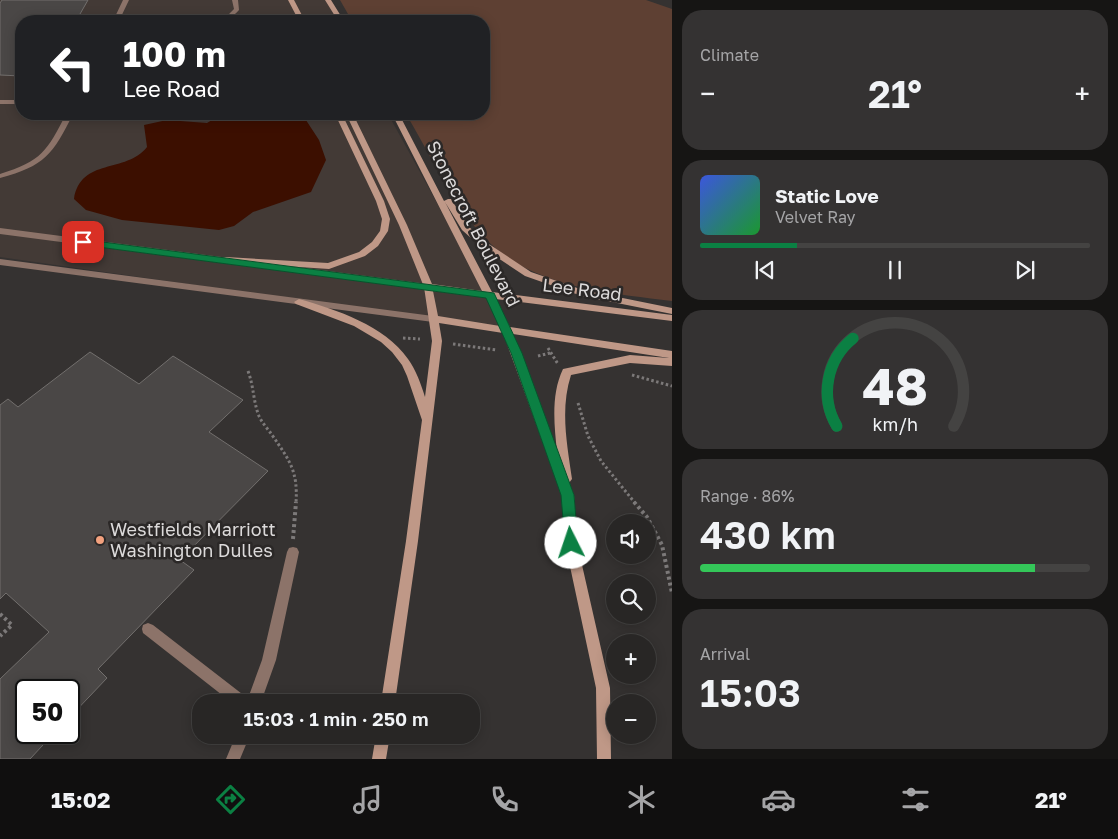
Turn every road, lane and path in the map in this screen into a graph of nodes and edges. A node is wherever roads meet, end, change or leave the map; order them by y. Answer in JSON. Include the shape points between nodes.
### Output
{"nodes":[{"id":1,"x":126,"y":0,"type":"edge"},
{"id":2,"x":235,"y":0,"type":"edge"},
{"id":3,"x":291,"y":0,"type":"edge"},
{"id":4,"x":328,"y":0,"type":"edge"},
{"id":5,"x":119,"y":15,"type":"edge"},
{"id":6,"x":229,"y":15,"type":"edge"},
{"id":7,"x":299,"y":15,"type":"edge"},
{"id":8,"x":337,"y":15,"type":"edge"},
{"id":9,"x":0,"y":102,"type":"edge"},
{"id":10,"x":15,"y":102,"type":"edge"},
{"id":11,"x":66,"y":120,"type":"edge"},
{"id":12,"x":341,"y":120,"type":"edge"},
{"id":13,"x":351,"y":120,"type":"edge"},
{"id":14,"x":398,"y":120,"type":"edge"},
{"id":15,"x":412,"y":148,"type":"junction"},
{"id":16,"x":0,"y":176,"type":"edge"},
{"id":17,"x":0,"y":231,"type":"edge"},
{"id":18,"x":226,"y":260,"type":"junction"},
{"id":19,"x":0,"y":262,"type":"edge"},
{"id":20,"x":428,"y":287,"type":"junction"},
{"id":21,"x":490,"y":295,"type":"junction"},
{"id":22,"x":299,"y":302,"type":"junction"},
{"id":23,"x":672,"y":311,"type":"edge"},
{"id":24,"x":672,"y":318,"type":"edge"},
{"id":25,"x":433,"y":319,"type":"junction"},
{"id":26,"x":507,"y":330,"type":"junction"},
{"id":27,"x":398,"y":338,"type":"dead end"},
{"id":28,"x":420,"y":339,"type":"dead end"},
{"id":29,"x":453,"y":344,"type":"dead end"},
{"id":30,"x":548,"y":348,"type":"dead end"},
{"id":31,"x":497,"y":350,"type":"dead end"},
{"id":32,"x":550,"y":354,"type":"junction"},
{"id":33,"x":672,"y":355,"type":"edge"},
{"id":34,"x":538,"y":356,"type":"dead end"},
{"id":35,"x":672,"y":362,"type":"edge"},
{"id":36,"x":562,"y":368,"type":"dead end"},
{"id":37,"x":248,"y":372,"type":"dead end"},
{"id":38,"x":628,"y":374,"type":"dead end"},
{"id":39,"x":672,"y":386,"type":"edge"},
{"id":40,"x":576,"y":395,"type":"dead end"},
{"id":41,"x":428,"y":422,"type":"junction"},
{"id":42,"x":568,"y":495,"type":"junction"},
{"id":43,"x":293,"y":552,"type":"joint"},
{"id":44,"x":672,"y":593,"type":"edge"},
{"id":45,"x":0,"y":614,"type":"edge"},
{"id":46,"x":148,"y":629,"type":"dead end"},
{"id":47,"x":0,"y":636,"type":"edge"},
{"id":48,"x":231,"y":694,"type":"edge"},
{"id":49,"x":257,"y":694,"type":"edge"},
{"id":50,"x":389,"y":694,"type":"edge"},
{"id":51,"x":240,"y":744,"type":"edge"},
{"id":52,"x":382,"y":744,"type":"edge"},
{"id":53,"x":233,"y":759,"type":"edge"},
{"id":54,"x":379,"y":759,"type":"edge"},
{"id":55,"x":604,"y":759,"type":"edge"}],
"edges":[{"from":1,"to":5,"type":"street"},
{"from":2,"to":6,"type":"street","via":[[237,9]]},
{"from":3,"to":7,"type":"main road"},
{"from":4,"to":8,"type":"main road"},
{"from":9,"to":10,"type":"street"},
{"from":11,"to":16,"type":"street","via":[[47,152],[30,164]]},
{"from":12,"to":18,"type":"main road","via":[[386,219],[384,231],[375,244],[362,254],[329,266]]},
{"from":13,"to":20,"type":"main road","via":[[403,226]]},
{"from":14,"to":15,"type":"main road","name":"Stonecroft Boulevard"},
{"from":15,"to":21,"type":"main road","name":"Stonecroft Boulevard"},
{"from":15,"to":23,"type":"main road","via":[[465,228],[506,261],[528,274],[582,293]]},
{"from":17,"to":18,"type":"street"},
{"from":18,"to":20,"type":"street"},
{"from":19,"to":22,"type":"street"},
{"from":20,"to":21,"type":"main road","name":"Lee Road"},
{"from":20,"to":25,"type":"main road"},
{"from":21,"to":24,"type":"main road","name":"Lee Road"},
{"from":21,"to":26,"type":"main road","name":"Stonecroft Boulevard"},
{"from":22,"to":25,"type":"street"},
{"from":22,"to":41,"type":"main road","via":[[342,318],[390,343],[406,363]]},
{"from":25,"to":26,"type":"main road"},
{"from":25,"to":41,"type":"main road","via":[[437,342]]},
{"from":26,"to":33,"type":"main road"},
{"from":26,"to":42,"type":"main road","name":"Stonecroft Boulevard"},
{"from":27,"to":28,"type":"path"},
{"from":29,"to":31,"type":"path"},
{"from":30,"to":32,"type":"path"},
{"from":32,"to":34,"type":"path"},
{"from":32,"to":36,"type":"path"},
{"from":35,"to":42,"type":"main road","via":[[630,359],[567,372],[558,404]]},
{"from":37,"to":43,"type":"path","via":[[260,418],[289,459],[297,482]]},
{"from":38,"to":39,"type":"path"},
{"from":40,"to":44,"type":"path","via":[[585,430],[601,461],[647,518],[662,545]]},
{"from":41,"to":50,"type":"main road"},
{"from":42,"to":55,"type":"main road","name":"Stonecroft Boulevard","via":[[571,543],[603,688]]},
{"from":43,"to":49,"type":"street","via":[[268,660]]},
{"from":45,"to":47,"type":"path","via":[[12,625]]},
{"from":46,"to":48,"type":"street"},
{"from":51,"to":53,"type":"street"},
{"from":52,"to":54,"type":"main road"}]}
